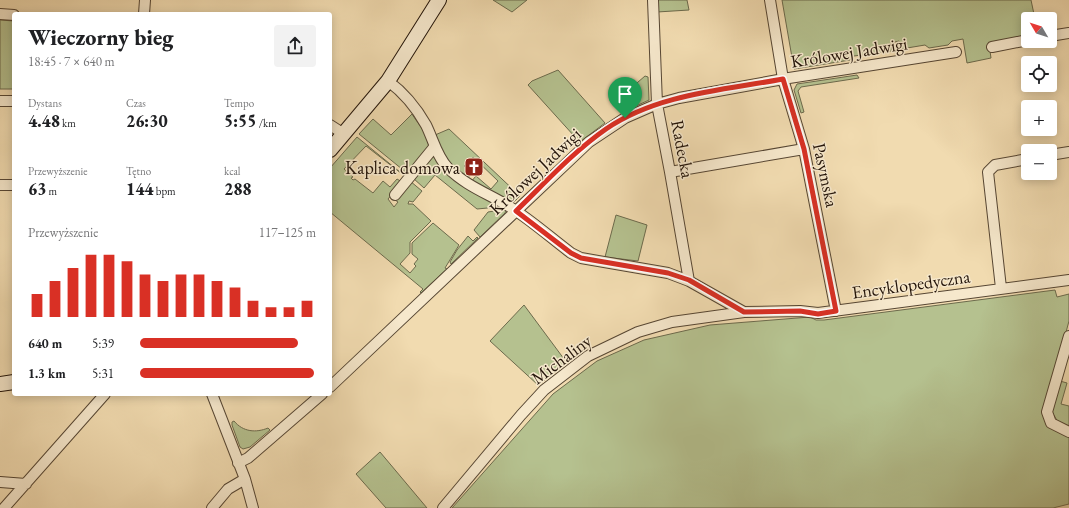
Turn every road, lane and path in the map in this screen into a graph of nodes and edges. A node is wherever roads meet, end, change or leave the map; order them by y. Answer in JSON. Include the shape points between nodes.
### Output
{"nodes":[{"id":1,"x":145,"y":0,"type":"edge"},
{"id":2,"x":439,"y":0,"type":"edge"},
{"id":3,"x":653,"y":0,"type":"edge"},
{"id":4,"x":770,"y":0,"type":"edge"},
{"id":5,"x":144,"y":12,"type":"edge"},
{"id":6,"x":0,"y":14,"type":"edge"},
{"id":7,"x":12,"y":15,"type":"edge"},
{"id":8,"x":1069,"y":33,"type":"edge"},
{"id":9,"x":1057,"y":35,"type":"edge"},
{"id":10,"x":1021,"y":41,"type":"edge"},
{"id":11,"x":992,"y":47,"type":"dead end"},
{"id":12,"x":956,"y":52,"type":"dead end"},
{"id":13,"x":783,"y":79,"type":"junction"},
{"id":14,"x":388,"y":81,"type":"junction"},
{"id":15,"x":0,"y":101,"type":"edge"},
{"id":16,"x":12,"y":101,"type":"edge"},
{"id":17,"x":657,"y":104,"type":"junction"},
{"id":18,"x":332,"y":126,"type":"edge"},
{"id":19,"x":344,"y":134,"type":"junction"},
{"id":20,"x":435,"y":146,"type":"junction"},
{"id":21,"x":332,"y":148,"type":"edge"},
{"id":22,"x":804,"y":149,"type":"junction"},
{"id":23,"x":1069,"y":152,"type":"edge"},
{"id":24,"x":1057,"y":154,"type":"edge"},
{"id":25,"x":1021,"y":160,"type":"edge"},
{"id":26,"x":670,"y":172,"type":"junction"},
{"id":27,"x":0,"y":185,"type":"edge"},
{"id":28,"x":12,"y":185,"type":"edge"},
{"id":29,"x":395,"y":195,"type":"dead end"},
{"id":30,"x":516,"y":212,"type":"junction"},
{"id":31,"x":689,"y":280,"type":"junction"},
{"id":32,"x":1069,"y":280,"type":"edge"},
{"id":33,"x":1001,"y":288,"type":"junction"},
{"id":34,"x":836,"y":311,"type":"junction"},
{"id":35,"x":744,"y":312,"type":"junction"},
{"id":36,"x":1069,"y":336,"type":"edge"},
{"id":37,"x":1065,"y":364,"type":"edge"},
{"id":38,"x":12,"y":382,"type":"edge"},
{"id":39,"x":0,"y":384,"type":"edge"},
{"id":40,"x":332,"y":385,"type":"edge"},
{"id":41,"x":103,"y":396,"type":"edge"},
{"id":42,"x":213,"y":396,"type":"edge"},
{"id":43,"x":320,"y":396,"type":"edge"},
{"id":44,"x":1069,"y":432,"type":"edge"},
{"id":45,"x":238,"y":463,"type":"junction"},
{"id":46,"x":245,"y":479,"type":"junction"},
{"id":47,"x":0,"y":482,"type":"edge"},
{"id":48,"x":26,"y":484,"type":"junction"},
{"id":49,"x":4,"y":508,"type":"edge"},
{"id":50,"x":212,"y":508,"type":"edge"},
{"id":51,"x":253,"y":508,"type":"edge"},
{"id":52,"x":442,"y":508,"type":"edge"}],
"edges":[{"from":1,"to":5,"type":"street"},
{"from":2,"to":14,"type":"street"},
{"from":3,"to":17,"type":"street","name":"Radecka"},
{"from":4,"to":13,"type":"street","name":"Pasymska"},
{"from":6,"to":7,"type":"street"},
{"from":8,"to":9,"type":"street"},
{"from":10,"to":11,"type":"street"},
{"from":12,"to":13,"type":"street","name":"Królowej Jadwigi"},
{"from":13,"to":17,"type":"street","name":"Królowej Jadwigi"},
{"from":13,"to":22,"type":"street","name":"Pasymska"},
{"from":14,"to":19,"type":"street"},
{"from":14,"to":20,"type":"street","via":[[416,110]]},
{"from":15,"to":16,"type":"street"},
{"from":17,"to":26,"type":"street","name":"Radecka"},
{"from":17,"to":30,"type":"street","name":"Królowej Jadwigi","via":[[625,118],[595,138]]},
{"from":18,"to":19,"type":"street"},
{"from":19,"to":21,"type":"street"},
{"from":20,"to":29,"type":"street"},
{"from":20,"to":30,"type":"street","via":[[443,162],[453,173]]},
{"from":22,"to":26,"type":"street"},
{"from":22,"to":34,"type":"street","name":"Pasymska"},
{"from":23,"to":24,"type":"street"},
{"from":25,"to":33,"type":"street","via":[[993,166],[987,174]]},
{"from":26,"to":31,"type":"street","name":"Radecka"},
{"from":27,"to":28,"type":"street"},
{"from":30,"to":31,"type":"street","via":[[581,258],[646,268]]},
{"from":30,"to":40,"type":"street","name":"Królowej Jadwigi"},
{"from":31,"to":35,"type":"street"},
{"from":32,"to":33,"type":"street","name":"Encyklopedyczna"},
{"from":33,"to":34,"type":"street","name":"Encyklopedyczna"},
{"from":34,"to":35,"type":"street","name":"Encyklopedyczna","via":[[818,314],[800,311]]},
{"from":35,"to":52,"type":"street","name":"Michaliny","via":[[672,322],[638,332],[588,356],[544,390]]},
{"from":36,"to":37,"type":"street"},
{"from":37,"to":44,"type":"street","via":[[1048,408],[1048,416],[1054,425]]},
{"from":38,"to":39,"type":"street"},
{"from":41,"to":48,"type":"street"},
{"from":42,"to":45,"type":"street"},
{"from":43,"to":45,"type":"street","via":[[248,458]]},
{"from":45,"to":46,"type":"street"},
{"from":46,"to":50,"type":"street","via":[[228,489]]},
{"from":46,"to":51,"type":"street"},
{"from":47,"to":48,"type":"street"},
{"from":48,"to":49,"type":"street"}]}
